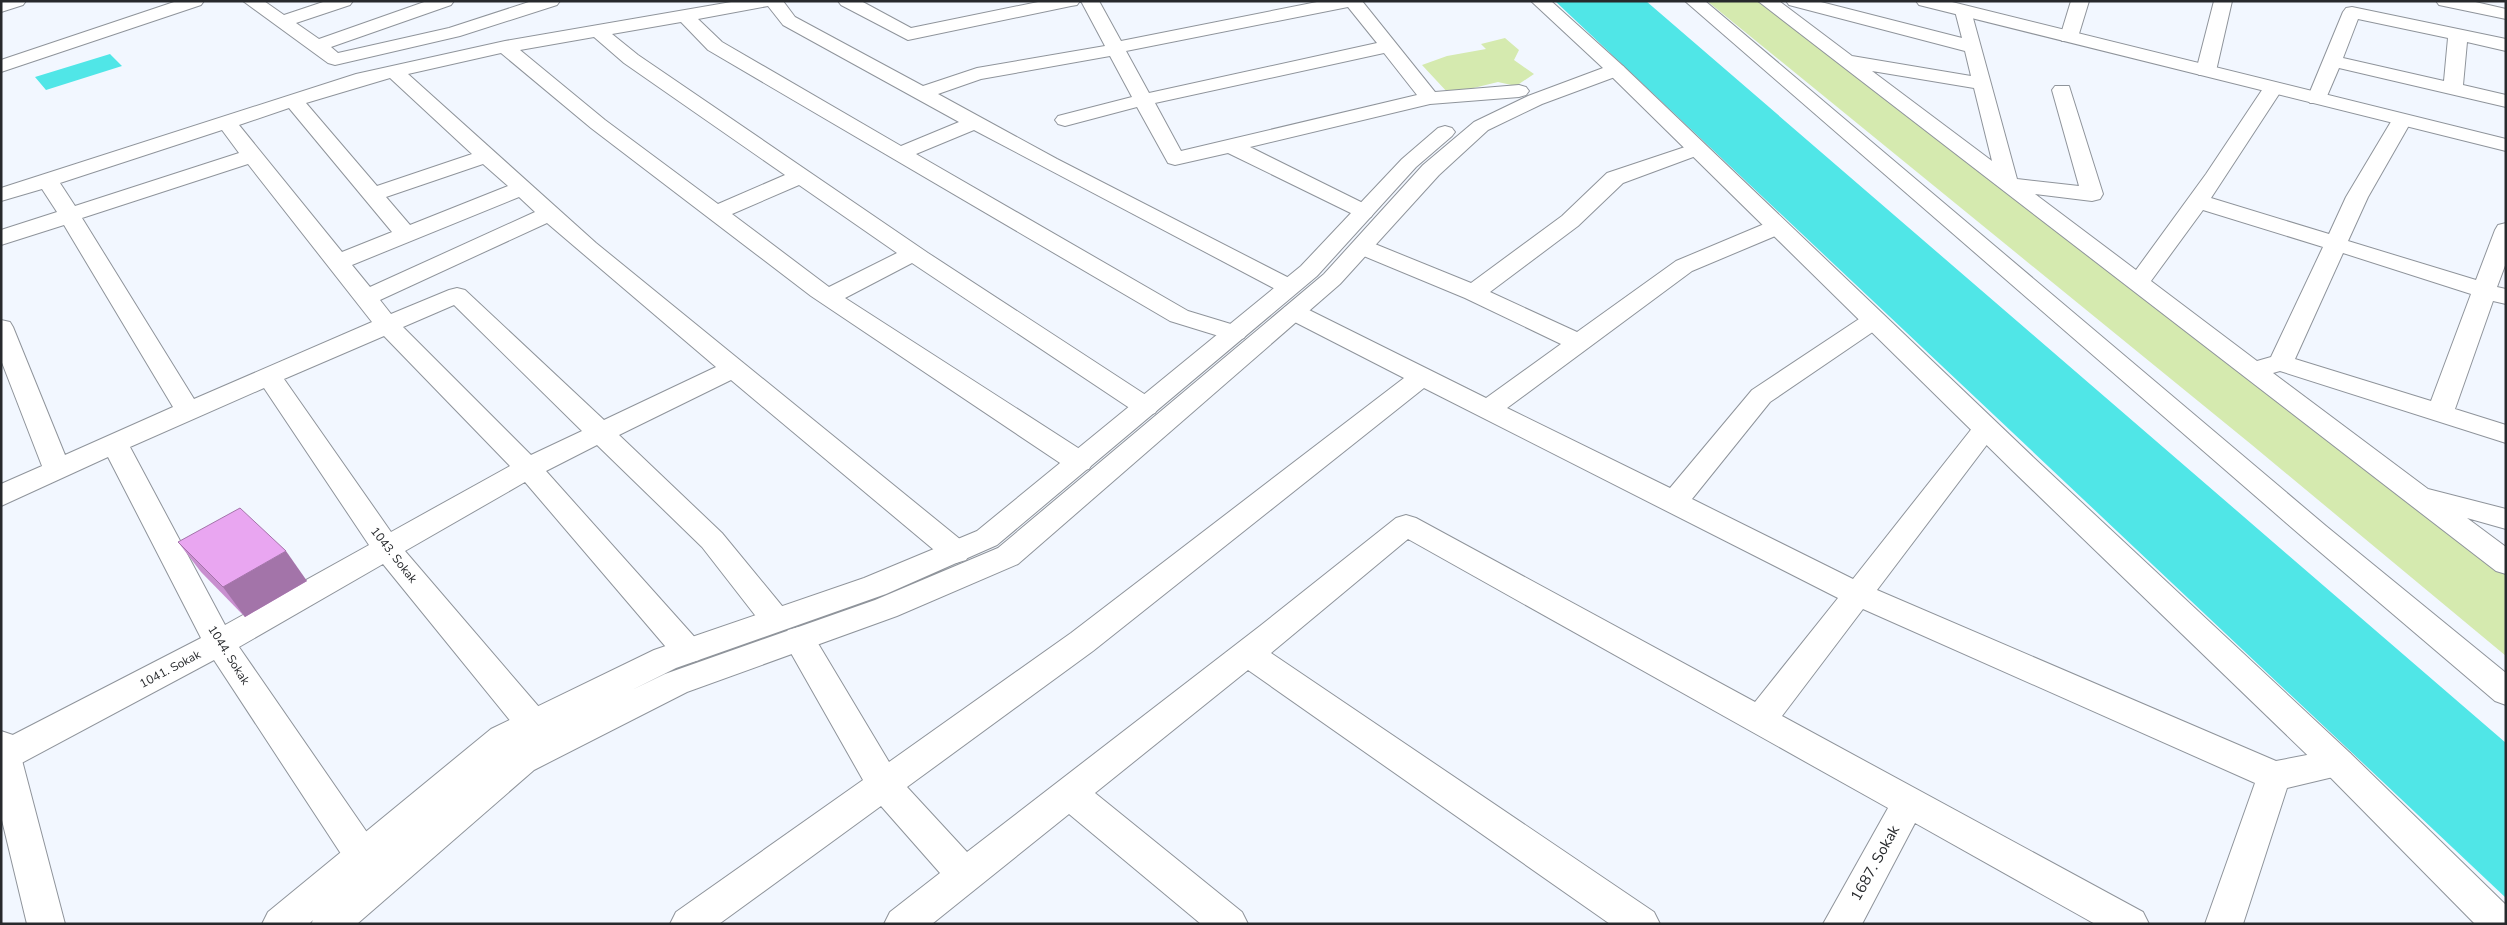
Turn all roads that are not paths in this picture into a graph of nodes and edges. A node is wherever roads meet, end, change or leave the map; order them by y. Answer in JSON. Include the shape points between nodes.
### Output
{"nodes":[{"id":1,"x":18,"y":1,"type":"edge"},
{"id":2,"x":195,"y":1,"type":"edge"},
{"id":3,"x":252,"y":1,"type":"edge"},
{"id":4,"x":344,"y":1,"type":"edge"},
{"id":5,"x":446,"y":1,"type":"edge"},
{"id":6,"x":551,"y":1,"type":"edge"},
{"id":7,"x":769,"y":1,"type":"edge"},
{"id":8,"x":773,"y":1,"type":"edge"},
{"id":9,"x":847,"y":1,"type":"edge"},
{"id":10,"x":1071,"y":1,"type":"edge"},
{"id":11,"x":1090,"y":1,"type":"edge"},
{"id":12,"x":1352,"y":1,"type":"edge"},
{"id":13,"x":1540,"y":1,"type":"edge"},
{"id":14,"x":1694,"y":1,"type":"edge"},
{"id":15,"x":1767,"y":1,"type":"edge"},
{"id":16,"x":1796,"y":1,"type":"edge"},
{"id":17,"x":2080,"y":1,"type":"edge"},
{"id":18,"x":2223,"y":1,"type":"edge"},
{"id":19,"x":2454,"y":2,"type":"edge"},
{"id":20,"x":1937,"y":3,"type":"edge"},
{"id":21,"x":1,"y":7,"type":"edge"},
{"id":22,"x":1964,"y":11,"type":"junction"},
{"id":23,"x":2506,"y":14,"type":"edge"},
{"id":24,"x":685,"y":16,"type":"junction"},
{"id":25,"x":282,"y":22,"type":"junction"},
{"id":26,"x":598,"y":31,"type":"junction"},
{"id":27,"x":2458,"y":35,"type":"junction"},
{"id":28,"x":2069,"y":37,"type":"junction"},
{"id":29,"x":2506,"y":45,"type":"edge"},
{"id":30,"x":317,"y":46,"type":"junction"},
{"id":31,"x":1390,"y":46,"type":"junction"},
{"id":32,"x":1973,"y":46,"type":"junction"},
{"id":33,"x":505,"y":47,"type":"junction"},
{"id":34,"x":1115,"y":49,"type":"junction"},
{"id":35,"x":335,"y":59,"type":"junction"},
{"id":36,"x":1846,"y":61,"type":"junction"},
{"id":37,"x":2332,"y":61,"type":"junction"},
{"id":38,"x":1611,"y":65,"type":"junction"},
{"id":39,"x":1,"y":66,"type":"edge"},
{"id":40,"x":394,"y":71,"type":"junction"},
{"id":41,"x":2206,"y":71,"type":"junction"},
{"id":42,"x":363,"y":78,"type":"junction"},
{"id":43,"x":1982,"y":84,"type":"junction"},
{"id":44,"x":2273,"y":88,"type":"junction"},
{"id":45,"x":2453,"y":89,"type":"junction"},
{"id":46,"x":2062,"y":90,"type":"dead end"},
{"id":47,"x":1519,"y":91,"type":"junction"},
{"id":48,"x":922,"y":93,"type":"junction"},
{"id":49,"x":1430,"y":98,"type":"junction"},
{"id":50,"x":2317,"y":99,"type":"junction"},
{"id":51,"x":293,"y":100,"type":"junction"},
{"id":52,"x":1143,"y":100,"type":"junction"},
{"id":53,"x":2506,"y":101,"type":"edge"},
{"id":54,"x":1065,"y":120,"type":"dead end"},
{"id":55,"x":2402,"y":120,"type":"junction"},
{"id":56,"x":226,"y":122,"type":"junction"},
{"id":57,"x":975,"y":122,"type":"junction"},
{"id":58,"x":2506,"y":145,"type":"edge"},
{"id":59,"x":1231,"y":146,"type":"junction"},
{"id":60,"x":1697,"y":149,"type":"junction"},
{"id":61,"x":902,"y":154,"type":"junction"},
{"id":62,"x":253,"y":156,"type":"junction"},
{"id":63,"x":486,"y":156,"type":"junction"},
{"id":64,"x":801,"y":176,"type":"junction"},
{"id":65,"x":48,"y":180,"type":"junction"},
{"id":66,"x":2008,"y":184,"type":"junction"},
{"id":67,"x":522,"y":188,"type":"junction"},
{"id":68,"x":1,"y":195,"type":"edge"},
{"id":69,"x":372,"y":195,"type":"junction"},
{"id":70,"x":2198,"y":201,"type":"junction"},
{"id":71,"x":1363,"y":212,"type":"junction"},
{"id":72,"x":716,"y":213,"type":"junction"},
{"id":73,"x":550,"y":214,"type":"junction"},
{"id":74,"x":69,"y":216,"type":"junction"},
{"id":75,"x":1777,"y":227,"type":"junction"},
{"id":76,"x":2506,"y":230,"type":"edge"},
{"id":77,"x":406,"y":235,"type":"junction"},
{"id":78,"x":1,"y":238,"type":"edge"},
{"id":79,"x":2336,"y":244,"type":"junction"},
{"id":80,"x":1362,"y":247,"type":"junction"},
{"id":81,"x":914,"y":254,"type":"junction"},
{"id":82,"x":338,"y":262,"type":"junction"},
{"id":83,"x":2138,"y":283,"type":"junction"},
{"id":84,"x":1472,"y":294,"type":"junction"},
{"id":85,"x":2495,"y":294,"type":"edge"},
{"id":86,"x":828,"y":297,"type":"junction"},
{"id":87,"x":366,"y":298,"type":"junction"},
{"id":88,"x":1292,"y":300,"type":"junction"},
{"id":89,"x":1874,"y":320,"type":"junction"},
{"id":90,"x":387,"y":325,"type":"junction"},
{"id":91,"x":1,"y":327,"type":"edge"},
{"id":92,"x":1235,"y":333,"type":"junction"},
{"id":93,"x":1579,"y":343,"type":"junction"},
{"id":94,"x":2281,"y":363,"type":"junction"},
{"id":95,"x":734,"y":368,"type":"junction"},
{"id":96,"x":2253,"y":371,"type":"junction"},
{"id":97,"x":269,"y":376,"type":"junction"},
{"id":98,"x":1423,"y":376,"type":"junction"},
{"id":99,"x":1146,"y":407,"type":"junction"},
{"id":100,"x":1488,"y":409,"type":"junction"},
{"id":101,"x":188,"y":411,"type":"junction"},
{"id":102,"x":2440,"y":414,"type":"junction"},
{"id":103,"x":1986,"y":428,"type":"junction"},
{"id":104,"x":600,"y":432,"type":"junction"},
{"id":105,"x":2506,"y":434,"type":"edge"},
{"id":106,"x":114,"y":443,"type":"junction"},
{"id":107,"x":1079,"y":462,"type":"junction"},
{"id":108,"x":528,"y":468,"type":"junction"},
{"id":109,"x":57,"y":470,"type":"junction"},
{"id":110,"x":2415,"y":494,"type":"junction"},
{"id":111,"x":1,"y":496,"type":"edge"},
{"id":112,"x":1674,"y":502,"type":"junction"},
{"id":113,"x":2506,"y":519,"type":"edge"},
{"id":114,"x":387,"y":549,"type":"junction"},
{"id":115,"x":956,"y":552,"type":"junction"},
{"id":116,"x":2506,"y":563,"type":"edge"},
{"id":117,"x":1858,"y":594,"type":"junction"},
{"id":118,"x":788,"y":630,"type":"junction"},
{"id":119,"x":219,"y":643,"type":"junction"},
{"id":120,"x":688,"y":651,"type":"junction"},
{"id":121,"x":1247,"y":654,"type":"junction"},
{"id":122,"x":2506,"y":692,"type":"edge"},
{"id":123,"x":1760,"y":720,"type":"junction"},
{"id":124,"x":533,"y":724,"type":"junction"},
{"id":125,"x":3,"y":751,"type":"edge"},
{"id":126,"x":2338,"y":763,"type":"junction"},
{"id":127,"x":2274,"y":776,"type":"junction"},
{"id":128,"x":884,"y":785,"type":"junction"},
{"id":129,"x":1069,"y":793,"type":"junction"},
{"id":130,"x":1909,"y":802,"type":"junction"},
{"id":131,"x":362,"y":855,"type":"junction"},
{"id":132,"x":965,"y":876,"type":"junction"},
{"id":133,"x":46,"y":924,"type":"edge"},
{"id":134,"x":281,"y":924,"type":"edge"},
{"id":135,"x":330,"y":924,"type":"edge"},
{"id":136,"x":689,"y":924,"type":"edge"},
{"id":137,"x":903,"y":924,"type":"edge"},
{"id":138,"x":1229,"y":924,"type":"edge"},
{"id":139,"x":1641,"y":924,"type":"edge"},
{"id":140,"x":1842,"y":924,"type":"edge"},
{"id":141,"x":2130,"y":924,"type":"edge"},
{"id":142,"x":2224,"y":924,"type":"edge"},
{"id":143,"x":2500,"y":924,"type":"edge"}],
"edges":[{"from":1,"to":21,"type":"street"},
{"from":2,"to":39,"type":"street"},
{"from":3,"to":25,"type":"street"},
{"from":4,"to":25,"type":"street"},
{"from":5,"to":30,"type":"street"},
{"from":6,"to":35,"type":"street","via":[[454,32]]},
{"from":7,"to":24,"type":"street"},
{"from":8,"to":48,"type":"street","via":[[789,21]]},
{"from":9,"to":10,"type":"street","via":[[908,34]]},
{"from":11,"to":34,"type":"street"},
{"from":12,"to":31,"type":"street"},
{"from":12,"to":34,"type":"street"},
{"from":13,"to":38,"type":"street"},
{"from":14,"to":122,"type":"street"},
{"from":15,"to":36,"type":"street"},
{"from":16,"to":32,"type":"street"},
{"from":17,"to":28,"type":"street"},
{"from":18,"to":41,"type":"street"},
{"from":19,"to":23,"type":"street"},
{"from":20,"to":22,"type":"street"},
{"from":22,"to":28,"type":"street"},
{"from":22,"to":32,"type":"street"},
{"from":24,"to":26,"type":"street"},
{"from":24,"to":61,"type":"street","via":[[715,46]]},
{"from":25,"to":30,"type":"street"},
{"from":26,"to":33,"type":"street"},
{"from":26,"to":64,"type":"street","via":[[631,59]]},
{"from":27,"to":29,"type":"street"},
{"from":27,"to":37,"type":"street","via":[[2352,12]]},
{"from":27,"to":45,"type":"street"},
{"from":28,"to":41,"type":"street"},
{"from":30,"to":35,"type":"street"},
{"from":31,"to":49,"type":"street"},
{"from":31,"to":52,"type":"street"},
{"from":32,"to":43,"type":"street"},
{"from":33,"to":40,"type":"street"},
{"from":33,"to":72,"type":"street","via":[[598,124]]},
{"from":34,"to":48,"type":"street","via":[[977,74]]},
{"from":34,"to":52,"type":"street"},
{"from":35,"to":42,"type":"street"},
{"from":36,"to":43,"type":"street"},
{"from":36,"to":66,"type":"street"},
{"from":37,"to":45,"type":"street"},
{"from":37,"to":50,"type":"street"},
{"from":38,"to":47,"type":"street"},
{"from":38,"to":60,"type":"street"},
{"from":38,"to":80,"type":"street","via":[[1481,126],[1431,170]]},
{"from":40,"to":42,"type":"street"},
{"from":40,"to":63,"type":"street"},
{"from":41,"to":44,"type":"street"},
{"from":42,"to":51,"type":"street"},
{"from":43,"to":66,"type":"street"},
{"from":44,"to":50,"type":"street"},
{"from":44,"to":70,"type":"street"},
{"from":45,"to":53,"type":"street"},
{"from":46,"to":66,"type":"street","via":[[2092,194]]},
{"from":47,"to":49,"type":"street"},
{"from":47,"to":71,"type":"street","via":[[1462,118],[1409,163]]},
{"from":48,"to":57,"type":"street"},
{"from":49,"to":59,"type":"street"},
{"from":50,"to":55,"type":"street"},
{"from":51,"to":56,"type":"street"},
{"from":51,"to":69,"type":"street"},
{"from":52,"to":54,"type":"street"},
{"from":52,"to":59,"type":"street","via":[[1175,160]]},
{"from":55,"to":58,"type":"street"},
{"from":55,"to":79,"type":"street","via":[[2357,198]]},
{"from":56,"to":62,"type":"street"},
{"from":56,"to":65,"type":"street"},
{"from":57,"to":61,"type":"street"},
{"from":57,"to":88,"type":"street"},
{"from":59,"to":71,"type":"street"},
{"from":60,"to":75,"type":"street"},
{"from":60,"to":84,"type":"street","via":[[1615,178],[1570,222]]},
{"from":61,"to":92,"type":"street","via":[[1179,316]]},
{"from":62,"to":74,"type":"street"},
{"from":62,"to":82,"type":"street"},
{"from":63,"to":67,"type":"street"},
{"from":63,"to":69,"type":"street"},
{"from":64,"to":72,"type":"street"},
{"from":64,"to":81,"type":"street"},
{"from":65,"to":68,"type":"street"},
{"from":65,"to":74,"type":"street"},
{"from":66,"to":83,"type":"street"},
{"from":67,"to":73,"type":"street"},
{"from":67,"to":77,"type":"street"},
{"from":69,"to":77,"type":"street"},
{"from":70,"to":79,"type":"street"},
{"from":70,"to":83,"type":"street"},
{"from":71,"to":88,"type":"street","via":[[1309,271]]},
{"from":72,"to":86,"type":"street"},
{"from":73,"to":87,"type":"street"},
{"from":73,"to":95,"type":"street"},
{"from":74,"to":78,"type":"street"},
{"from":74,"to":101,"type":"street"},
{"from":75,"to":89,"type":"street"},
{"from":75,"to":93,"type":"street","via":[[1684,266]]},
{"from":76,"to":85,"type":"street"},
{"from":77,"to":82,"type":"street"},
{"from":79,"to":85,"type":"street"},
{"from":79,"to":94,"type":"street"},
{"from":80,"to":84,"type":"street"},
{"from":80,"to":88,"type":"street","via":[[1332,279]]},
{"from":81,"to":86,"type":"street"},
{"from":81,"to":99,"type":"street"},
{"from":82,"to":87,"type":"street"},
{"from":83,"to":96,"type":"street"},
{"from":84,"to":93,"type":"street"},
{"from":85,"to":102,"type":"street"},
{"from":86,"to":107,"type":"street"},
{"from":87,"to":90,"type":"street"},
{"from":88,"to":92,"type":"street"},
{"from":88,"to":98,"type":"street"},
{"from":88,"to":118,"type":"street","via":[[1008,556],[886,608]]},
{"from":89,"to":103,"type":"street"},
{"from":89,"to":112,"type":"street","via":[[1761,396]]},
{"from":90,"to":97,"type":"street"},
{"from":90,"to":104,"type":"street","via":[[457,295]]},
{"from":90,"to":108,"type":"street"},
{"from":91,"to":109,"type":"street"},
{"from":92,"to":99,"type":"street"},
{"from":93,"to":100,"type":"street"},
{"from":94,"to":96,"type":"street"},
{"from":94,"to":102,"type":"street"},
{"from":95,"to":104,"type":"street","name":"1041. Sokak"},
{"from":95,"to":115,"type":"street"},
{"from":96,"to":110,"type":"street"},
{"from":97,"to":101,"type":"street"},
{"from":97,"to":114,"type":"street","name":"1043. Sokak"},
{"from":98,"to":100,"type":"street"},
{"from":98,"to":128,"type":"street","via":[[1082,642]]},
{"from":99,"to":107,"type":"street"},
{"from":100,"to":112,"type":"street"},
{"from":101,"to":106,"type":"street"},
{"from":102,"to":105,"type":"street"},
{"from":103,"to":117,"type":"street"},
{"from":103,"to":126,"type":"street"},
{"from":104,"to":108,"type":"street","name":"1041. Sokak"},
{"from":104,"to":118,"type":"street","via":[[712,540]]},
{"from":106,"to":109,"type":"street"},
{"from":106,"to":119,"type":"street","name":"1044. Sokak"},
{"from":107,"to":115,"type":"street","via":[[987,538]]},
{"from":108,"to":114,"type":"street","name":"1041. Sokak"},
{"from":108,"to":120,"type":"street"},
{"from":109,"to":111,"type":"street"},
{"from":110,"to":113,"type":"street"},
{"from":110,"to":116,"type":"street"},
{"from":112,"to":117,"type":"street"},
{"from":114,"to":119,"type":"street","name":"1041. Sokak"},
{"from":114,"to":124,"type":"street","name":"1043. Sokak"},
{"from":115,"to":118,"type":"street","via":[[875,586]]},
{"from":117,"to":123,"type":"street"},
{"from":117,"to":127,"type":"street"},
{"from":118,"to":120,"type":"street"},
{"from":118,"to":128,"type":"street"},
{"from":118,"to":135,"type":"street","via":[[522,760]]},
{"from":119,"to":125,"type":"street","name":"1041. Sokak"},
{"from":119,"to":131,"type":"street","name":"1044. Sokak"},
{"from":120,"to":124,"type":"street","via":[[665,658]]},
{"from":121,"to":123,"type":"street","via":[[1406,524]]},
{"from":121,"to":129,"type":"street"},
{"from":121,"to":139,"type":"street"},
{"from":123,"to":130,"type":"street"},
{"from":124,"to":131,"type":"street","via":[[502,739]]},
{"from":125,"to":133,"type":"street"},
{"from":126,"to":127,"type":"street"},
{"from":126,"to":143,"type":"street"},
{"from":127,"to":142,"type":"street"},
{"from":128,"to":132,"type":"street"},
{"from":128,"to":136,"type":"street"},
{"from":129,"to":132,"type":"street"},
{"from":129,"to":138,"type":"street"},
{"from":130,"to":140,"type":"street","name":"1687. Sokak"},
{"from":130,"to":141,"type":"street"},
{"from":131,"to":134,"type":"street"},
{"from":132,"to":137,"type":"street"}]}
